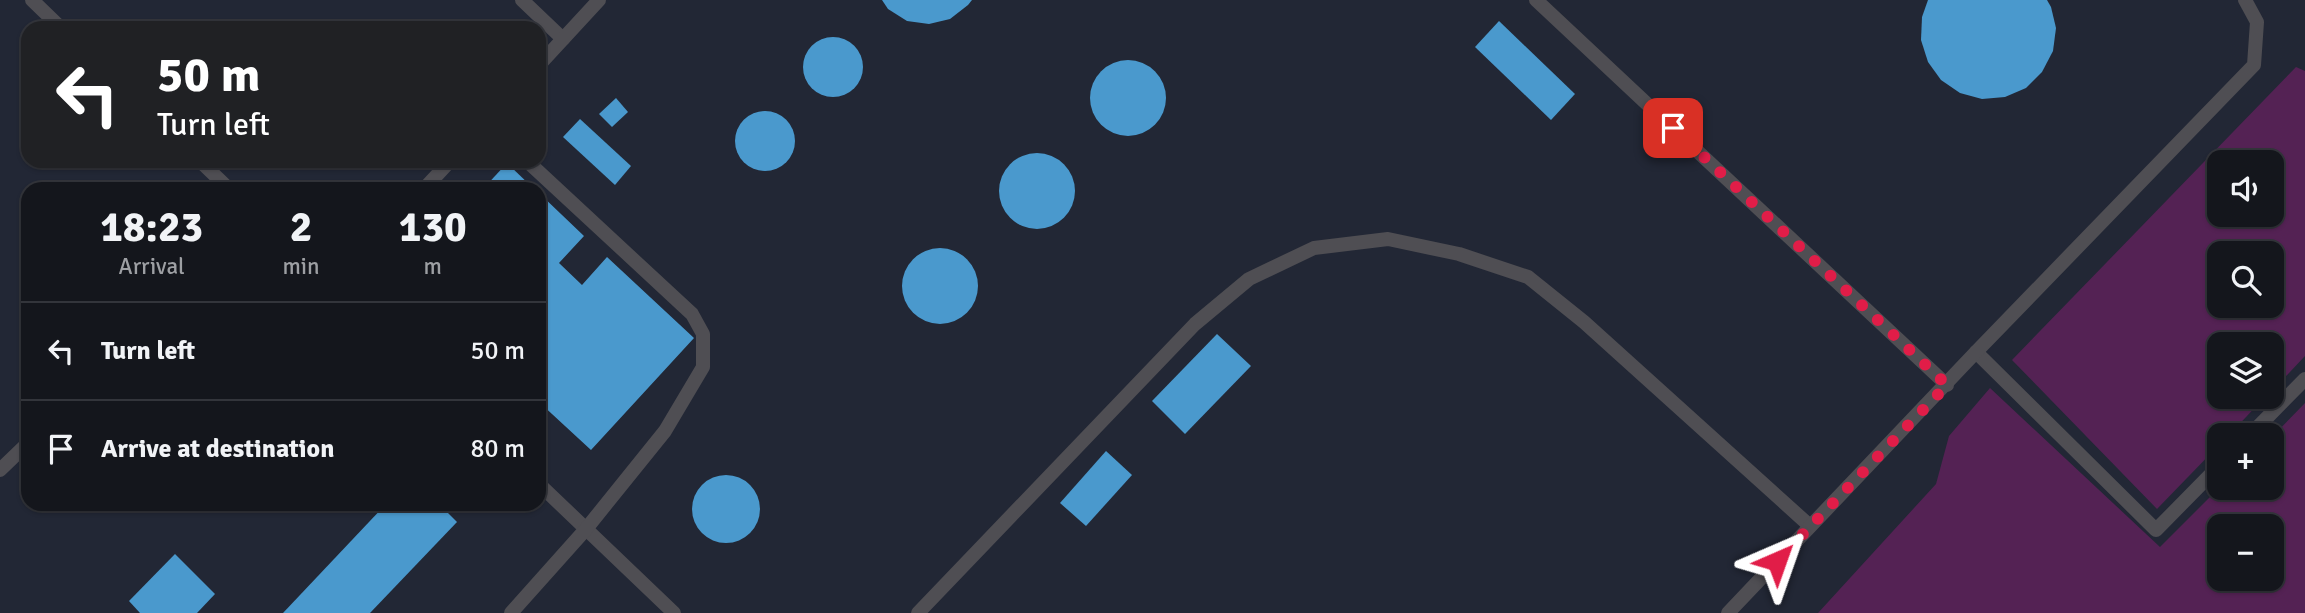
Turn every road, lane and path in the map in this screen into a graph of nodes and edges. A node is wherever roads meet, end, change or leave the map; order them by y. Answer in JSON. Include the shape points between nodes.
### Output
{"nodes":[{"id":1,"x":32,"y":0,"type":"edge"},
{"id":2,"x":522,"y":0,"type":"edge"},
{"id":3,"x":599,"y":0,"type":"edge"},
{"id":4,"x":1536,"y":0,"type":"edge"},
{"id":5,"x":2245,"y":0,"type":"edge"},
{"id":6,"x":54,"y":21,"type":"edge"},
{"id":7,"x":544,"y":21,"type":"edge"},
{"id":8,"x":546,"y":23,"type":"edge"},
{"id":9,"x":563,"y":39,"type":"junction"},
{"id":10,"x":546,"y":57,"type":"edge"},
{"id":11,"x":207,"y":168,"type":"edge"},
{"id":12,"x":444,"y":168,"type":"edge"},
{"id":13,"x":535,"y":168,"type":"edge"},
{"id":14,"x":222,"y":182,"type":"edge"},
{"id":15,"x":430,"y":182,"type":"edge"},
{"id":16,"x":1976,"y":352,"type":"junction"},
{"id":17,"x":2305,"y":379,"type":"edge"},
{"id":18,"x":1947,"y":385,"type":"junction"},
{"id":19,"x":2262,"y":423,"type":"edge"},
{"id":20,"x":21,"y":450,"type":"edge"},
{"id":21,"x":0,"y":470,"type":"edge"},
{"id":22,"x":2207,"y":478,"type":"edge"},
{"id":23,"x":546,"y":491,"type":"edge"},
{"id":24,"x":1810,"y":526,"type":"junction"},
{"id":25,"x":586,"y":529,"type":"junction"},
{"id":26,"x":511,"y":613,"type":"edge"},
{"id":27,"x":674,"y":613,"type":"edge"},
{"id":28,"x":918,"y":613,"type":"edge"},
{"id":29,"x":1728,"y":613,"type":"edge"}],
"edges":[{"from":1,"to":6,"type":"lane"},
{"from":2,"to":7,"type":"lane"},
{"from":3,"to":9,"type":"lane"},
{"from":4,"to":18,"type":"lane"},
{"from":5,"to":16,"type":"lane","via":[[2257,22],[2255,65]]},
{"from":8,"to":9,"type":"lane"},
{"from":9,"to":10,"type":"lane"},
{"from":11,"to":14,"type":"lane"},
{"from":12,"to":15,"type":"lane"},
{"from":13,"to":25,"type":"lane","via":[[692,314],[703,334],[703,366],[671,420]]},
{"from":16,"to":18,"type":"lane"},
{"from":16,"to":22,"type":"lane","via":[[2156,530]]},
{"from":17,"to":19,"type":"lane"},
{"from":18,"to":24,"type":"lane"},
{"from":20,"to":21,"type":"lane"},
{"from":23,"to":25,"type":"lane"},
{"from":24,"to":28,"type":"lane","via":[[1528,277],[1459,254],[1388,239],[1314,248],[1249,279],[1195,324]]},
{"from":24,"to":29,"type":"lane"},
{"from":25,"to":26,"type":"lane"},
{"from":25,"to":27,"type":"lane"}]}
